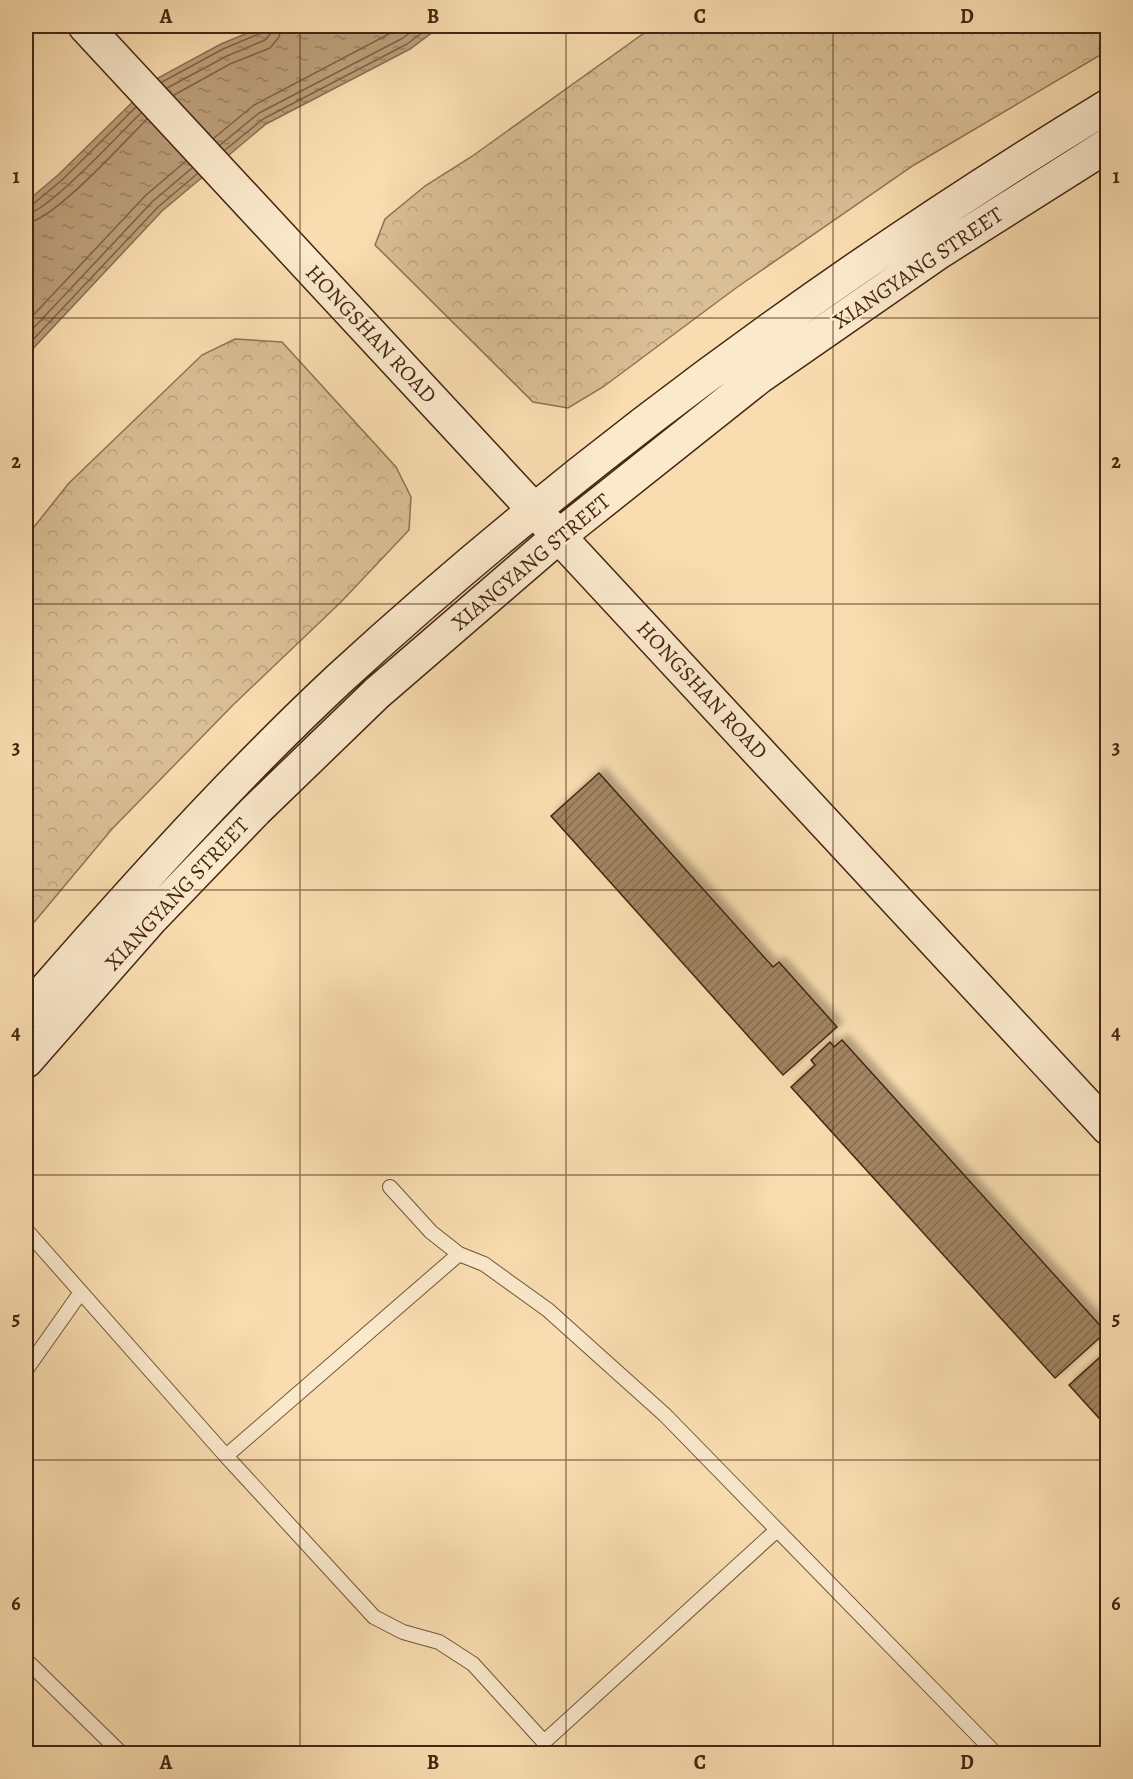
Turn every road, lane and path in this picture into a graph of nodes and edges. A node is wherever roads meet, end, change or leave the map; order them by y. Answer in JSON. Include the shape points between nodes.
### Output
{"nodes":[{"id":1,"x":85,"y":26,"type":"edge"},
{"id":2,"x":1107,"y":106,"type":"edge"},
{"id":3,"x":1107,"y":145,"type":"edge"},
{"id":4,"x":534,"y":510,"type":"junction"},
{"id":5,"x":559,"y":536,"type":"junction"},
{"id":6,"x":26,"y":1012,"type":"edge"},
{"id":7,"x":26,"y":1061,"type":"edge"},
{"id":8,"x":1107,"y":1128,"type":"edge"},
{"id":9,"x":390,"y":1187,"type":"dead end"},
{"id":10,"x":26,"y":1230,"type":"edge"},
{"id":11,"x":459,"y":1254,"type":"junction"},
{"id":12,"x":81,"y":1292,"type":"junction"},
{"id":13,"x":26,"y":1370,"type":"edge"},
{"id":14,"x":226,"y":1456,"type":"junction"},
{"id":15,"x":777,"y":1530,"type":"junction"},
{"id":16,"x":26,"y":1660,"type":"edge"},
{"id":17,"x":122,"y":1754,"type":"edge"},
{"id":18,"x":996,"y":1754,"type":"edge"}],
"edges":[{"from":1,"to":4,"type":"street","name":"HONGSHAN ROAD"},
{"from":2,"to":4,"type":"street","name":"XIANGYANG STREET","via":[[852,271],[668,404]]},
{"from":3,"to":5,"type":"street","name":"XIANGYANG STREET","via":[[939,252],[759,378]]},
{"from":4,"to":5,"type":"street","name":"HONGSHAN ROAD"},
{"from":4,"to":6,"type":"street","name":"XIANGYANG STREET","via":[[338,681],[127,897]]},
{"from":5,"to":7,"type":"street","name":"XIANGYANG STREET","via":[[377,693],[256,810],[150,920]]},
{"from":5,"to":8,"type":"street","name":"HONGSHAN ROAD"},
{"from":9,"to":11,"type":"lane","via":[[431,1232]]},
{"from":10,"to":12,"type":"lane"},
{"from":11,"to":14,"type":"lane"},
{"from":11,"to":15,"type":"lane","via":[[484,1264],[548,1310],[665,1415]]},
{"from":12,"to":13,"type":"lane"},
{"from":12,"to":14,"type":"lane"},
{"from":14,"to":15,"type":"lane","via":[[374,1617],[403,1632],[439,1642],[473,1664],[544,1742]]},
{"from":15,"to":18,"type":"lane"},
{"from":16,"to":17,"type":"lane"}]}
